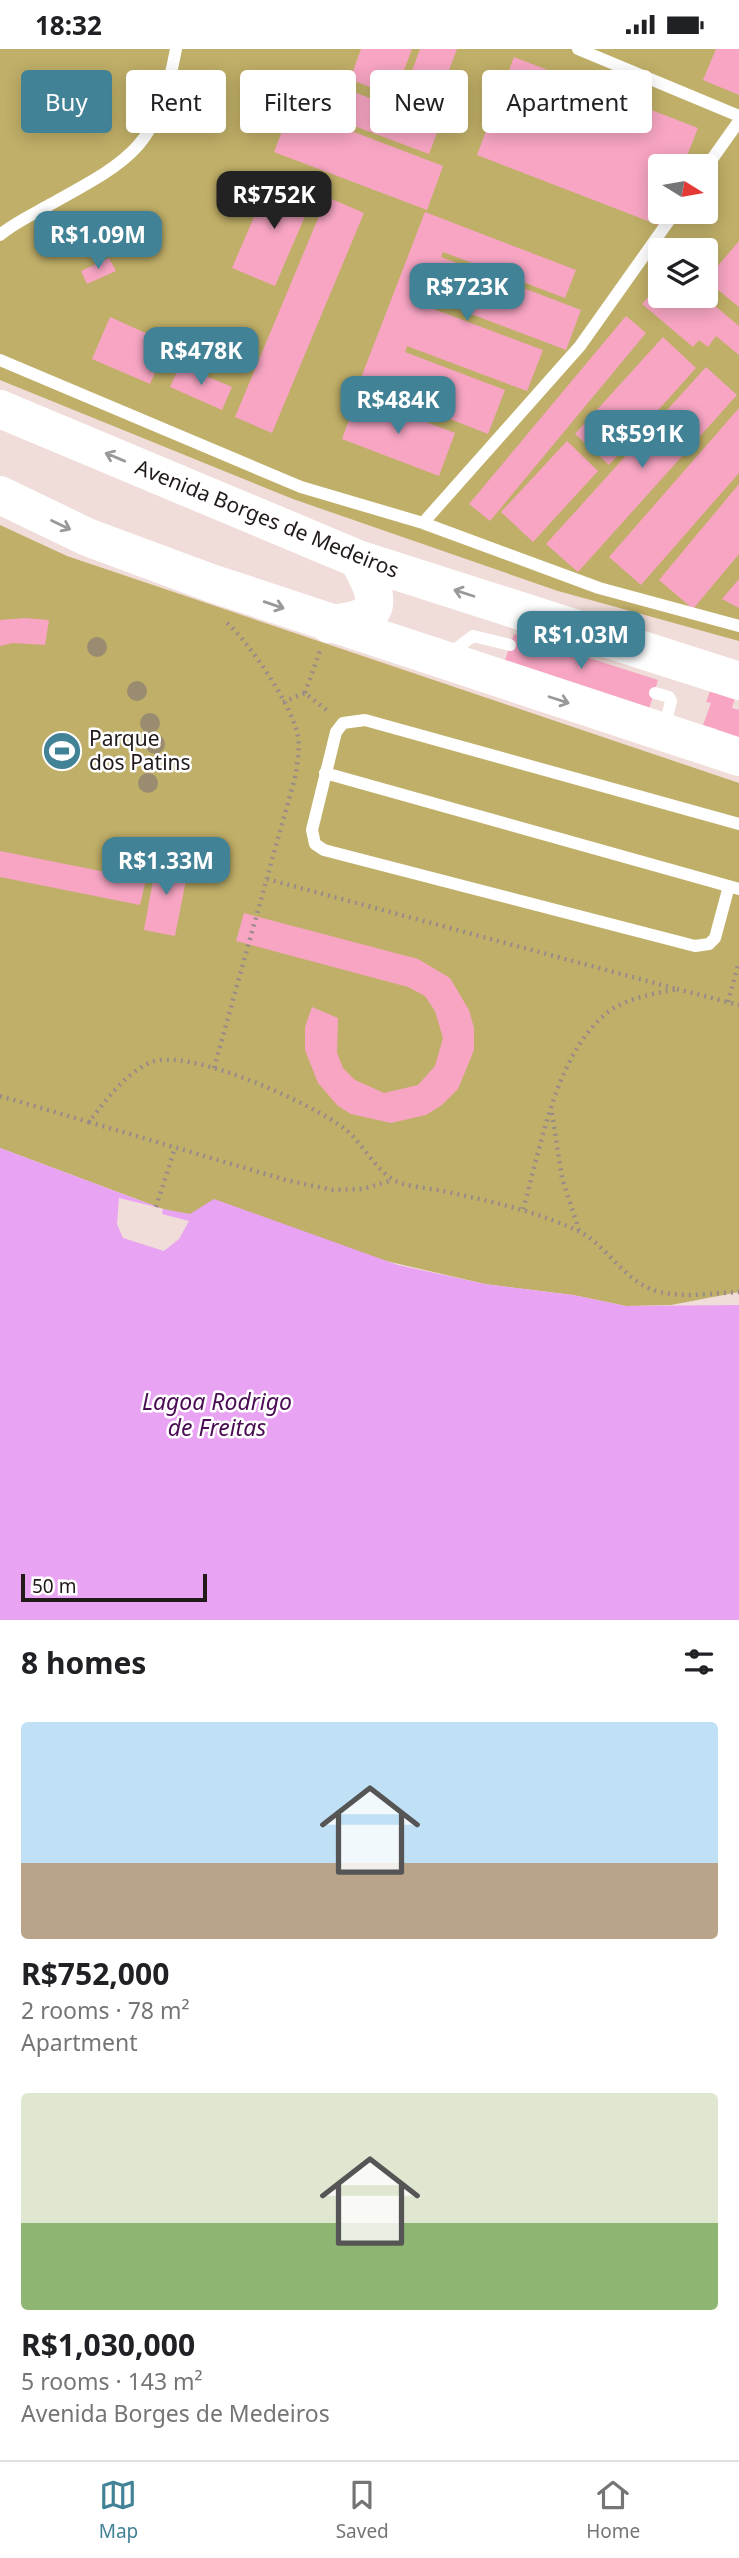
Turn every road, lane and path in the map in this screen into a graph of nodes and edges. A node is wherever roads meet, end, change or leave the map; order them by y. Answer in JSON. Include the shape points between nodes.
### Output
{"nodes":[{"id":1,"x":176,"y":49,"type":"edge"},
{"id":2,"x":578,"y":49,"type":"edge"},
{"id":3,"x":739,"y":118,"type":"edge"},
{"id":4,"x":715,"y":154,"type":"edge"},
{"id":5,"x":666,"y":224,"type":"edge"},
{"id":6,"x":0,"y":235,"type":"edge"},
{"id":7,"x":0,"y":360,"type":"edge"},
{"id":8,"x":0,"y":409,"type":"edge"},
{"id":9,"x":0,"y":495,"type":"edge"},
{"id":10,"x":424,"y":523,"type":"junction"},
{"id":11,"x":358,"y":559,"type":"junction"},
{"id":12,"x":219,"y":619,"type":"dead end"},
{"id":13,"x":329,"y":624,"type":"junction"},
{"id":14,"x":739,"y":626,"type":"edge"},
{"id":15,"x":510,"y":645,"type":"dead end"},
{"id":16,"x":440,"y":661,"type":"junction"},
{"id":17,"x":739,"y":681,"type":"edge"},
{"id":18,"x":305,"y":692,"type":"junction"},
{"id":19,"x":655,"y":693,"type":"dead end"},
{"id":20,"x":283,"y":702,"type":"junction"},
{"id":21,"x":343,"y":723,"type":"junction"},
{"id":22,"x":663,"y":734,"type":"junction"},
{"id":23,"x":739,"y":757,"type":"edge"},
{"id":24,"x":325,"y":773,"type":"junction"},
{"id":25,"x":739,"y":824,"type":"edge"},
{"id":26,"x":267,"y":879,"type":"junction"},
{"id":27,"x":734,"y":888,"type":"edge"},
{"id":28,"x":739,"y":962,"type":"edge"},
{"id":29,"x":677,"y":989,"type":"junction"},
{"id":30,"x":729,"y":1002,"type":"junction"},
{"id":31,"x":739,"y":1005,"type":"edge"},
{"id":32,"x":214,"y":1068,"type":"junction"},
{"id":33,"x":0,"y":1096,"type":"edge"},
{"id":34,"x":551,"y":1111,"type":"junction"},
{"id":35,"x":89,"y":1122,"type":"junction"},
{"id":36,"x":175,"y":1148,"type":"junction"},
{"id":37,"x":393,"y":1180,"type":"junction"},
{"id":38,"x":156,"y":1207,"type":"dead end"},
{"id":39,"x":523,"y":1209,"type":"junction"},
{"id":40,"x":579,"y":1231,"type":"junction"},
{"id":41,"x":739,"y":1292,"type":"edge"}],
"edges":[{"from":1,"to":6,"type":"lane","via":[[159,114],[141,146],[116,169]]},
{"from":2,"to":3,"type":"lane"},
{"from":3,"to":4,"type":"lane"},
{"from":5,"to":10,"type":"lane","via":[[580,345]]},
{"from":7,"to":10,"type":"lane","via":[[301,487]]},
{"from":11,"to":8,"type":"highway","name":"Avenida Borges de Medeiros","one_way":true},
{"from":9,"to":13,"type":"highway","one_way":true,"via":[[87,537]]},
{"from":10,"to":14,"type":"lane","via":[[599,588]]},
{"from":11,"to":13,"type":"highway","via":[[375,603],[370,614],[359,621]]},
{"from":17,"to":11,"type":"highway","name":"Avenida Borges de Medeiros","one_way":true},
{"from":12,"to":20,"type":"path","via":[[244,639]]},
{"from":13,"to":16,"type":"highway"},
{"from":13,"to":18,"type":"path"},
{"from":15,"to":16,"type":"lane","via":[[473,636]]},
{"from":16,"to":22,"type":"highway","one_way":true},
{"from":18,"to":20,"type":"path"},
{"from":18,"to":21,"type":"path"},
{"from":19,"to":22,"type":"lane","via":[[671,701]]},
{"from":20,"to":26,"type":"path","via":[[295,724],[299,751]]},
{"from":21,"to":24,"type":"lane","via":[[336,732]]},
{"from":21,"to":25,"type":"lane","via":[[365,720]]},
{"from":22,"to":23,"type":"highway"},
{"from":24,"to":27,"type":"lane"},
{"from":24,"to":27,"type":"lane","via":[[312,830],[315,844],[324,850],[695,946],[715,938]]},
{"from":26,"to":29,"type":"path"},
{"from":26,"to":32,"type":"path"},
{"from":28,"to":30,"type":"path"},
{"from":29,"to":30,"type":"path"},
{"from":29,"to":34,"type":"path","via":[[637,997],[597,1022],[559,1082]]},
{"from":30,"to":31,"type":"path"},
{"from":32,"to":35,"type":"path","via":[[172,1059],[149,1063],[117,1086]]},
{"from":32,"to":37,"type":"path","via":[[291,1096],[324,1114],[347,1131]]},
{"from":33,"to":35,"type":"path"},
{"from":34,"to":39,"type":"path"},
{"from":34,"to":40,"type":"path","via":[[562,1178]]},
{"from":35,"to":36,"type":"path"},
{"from":36,"to":37,"type":"path","via":[[333,1190],[363,1189]]},
{"from":36,"to":38,"type":"path"},
{"from":37,"to":39,"type":"path"},
{"from":39,"to":40,"type":"path"},
{"from":40,"to":41,"type":"path","via":[[637,1283],[660,1292]]}]}
